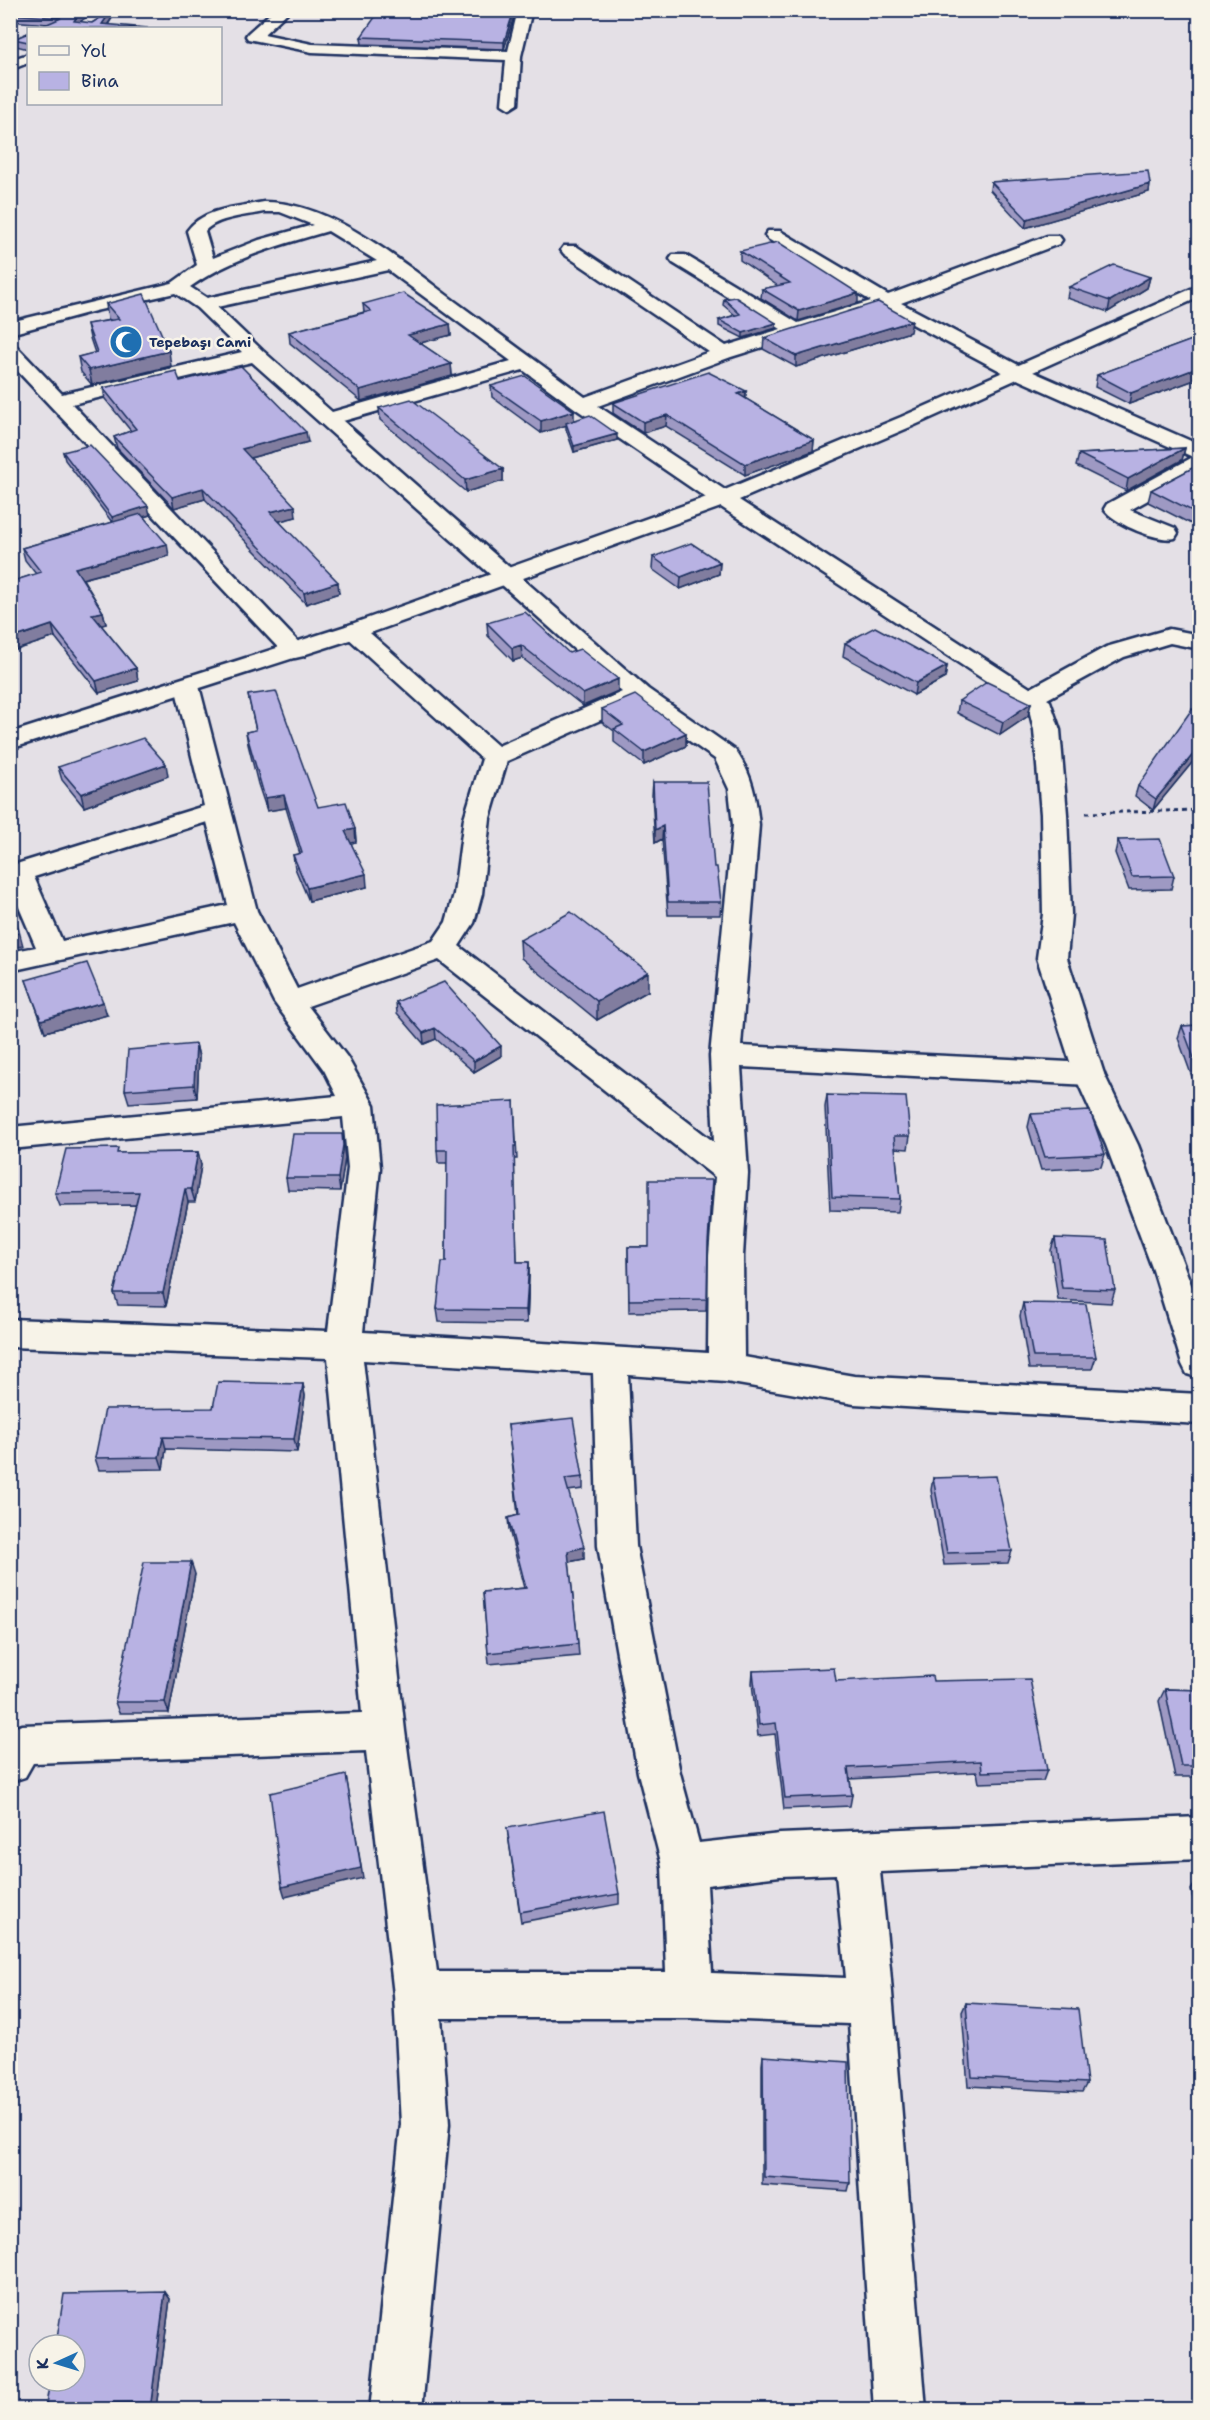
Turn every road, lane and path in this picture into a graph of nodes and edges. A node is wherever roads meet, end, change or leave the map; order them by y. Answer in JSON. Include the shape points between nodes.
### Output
{"nodes":[{"id":1,"x":283,"y":10,"type":"edge"},
{"id":2,"x":525,"y":10,"type":"edge"},
{"id":3,"x":514,"y":57,"type":"junction"},
{"id":4,"x":27,"y":58,"type":"edge"},
{"id":5,"x":10,"y":66,"type":"edge"},
{"id":6,"x":510,"y":104,"type":"dead end"},
{"id":7,"x":330,"y":225,"type":"junction"},
{"id":8,"x":774,"y":235,"type":"dead end"},
{"id":9,"x":1053,"y":240,"type":"dead end"},
{"id":10,"x":570,"y":250,"type":"dead end"},
{"id":11,"x":679,"y":260,"type":"dead end"},
{"id":12,"x":390,"y":264,"type":"junction"},
{"id":13,"x":206,"y":267,"type":"junction"},
{"id":14,"x":178,"y":288,"type":"junction"},
{"id":15,"x":1200,"y":290,"type":"edge"},
{"id":16,"x":886,"y":302,"type":"junction"},
{"id":17,"x":204,"y":304,"type":"junction"},
{"id":18,"x":10,"y":328,"type":"edge"},
{"id":19,"x":796,"y":330,"type":"junction"},
{"id":20,"x":10,"y":351,"type":"edge"},
{"id":21,"x":724,"y":352,"type":"junction"},
{"id":22,"x":256,"y":355,"type":"junction"},
{"id":23,"x":527,"y":363,"type":"junction"},
{"id":24,"x":1015,"y":371,"type":"junction"},
{"id":25,"x":58,"y":401,"type":"junction"},
{"id":26,"x":583,"y":405,"type":"junction"},
{"id":27,"x":328,"y":419,"type":"junction"},
{"id":28,"x":1200,"y":453,"type":"edge"},
{"id":29,"x":1200,"y":462,"type":"edge"},
{"id":30,"x":723,"y":499,"type":"junction"},
{"id":31,"x":1167,"y":533,"type":"dead end"},
{"id":32,"x":507,"y":578,"type":"junction"},
{"id":33,"x":354,"y":631,"type":"junction"},
{"id":34,"x":1200,"y":642,"type":"edge"},
{"id":35,"x":295,"y":651,"type":"junction"},
{"id":36,"x":187,"y":686,"type":"junction"},
{"id":37,"x":639,"y":693,"type":"junction"},
{"id":38,"x":1029,"y":699,"type":"junction"},
{"id":39,"x":10,"y":741,"type":"edge"},
{"id":40,"x":495,"y":757,"type":"junction"},
{"id":41,"x":1200,"y":810,"type":"edge"},
{"id":42,"x":216,"y":811,"type":"junction"},
{"id":43,"x":1054,"y":814,"type":"junction"},
{"id":44,"x":15,"y":874,"type":"edge"},
{"id":45,"x":243,"y":912,"type":"junction"},
{"id":46,"x":442,"y":948,"type":"junction"},
{"id":47,"x":53,"y":953,"type":"junction"},
{"id":48,"x":10,"y":962,"type":"edge"},
{"id":49,"x":289,"y":1002,"type":"junction"},
{"id":50,"x":725,"y":1056,"type":"junction"},
{"id":51,"x":1089,"y":1074,"type":"junction"},
{"id":52,"x":358,"y":1105,"type":"junction"},
{"id":53,"x":10,"y":1138,"type":"edge"},
{"id":54,"x":732,"y":1173,"type":"junction"},
{"id":55,"x":10,"y":1333,"type":"edge"},
{"id":56,"x":344,"y":1345,"type":"junction"},
{"id":57,"x":610,"y":1360,"type":"junction"},
{"id":58,"x":1200,"y":1364,"type":"edge"},
{"id":59,"x":726,"y":1368,"type":"junction"},
{"id":60,"x":1200,"y":1409,"type":"edge"},
{"id":61,"x":384,"y":1731,"type":"junction"},
{"id":62,"x":10,"y":1763,"type":"edge"},
{"id":63,"x":1200,"y":1838,"type":"edge"},
{"id":64,"x":856,"y":1852,"type":"junction"},
{"id":65,"x":684,"y":1866,"type":"junction"},
{"id":66,"x":417,"y":1995,"type":"junction"},
{"id":67,"x":690,"y":1995,"type":"junction"},
{"id":68,"x":869,"y":2002,"type":"junction"},
{"id":69,"x":396,"y":2409,"type":"edge"},
{"id":70,"x":900,"y":2409,"type":"edge"}],
"edges":[{"from":1,"to":3,"type":"street","via":[[253,36],[312,48]]},
{"from":2,"to":3,"type":"street"},
{"from":3,"to":6,"type":"street"},
{"from":4,"to":5,"type":"street"},
{"from":7,"to":12,"type":"street"},
{"from":7,"to":13,"type":"street"},
{"from":7,"to":13,"type":"street","via":[[282,207],[220,216],[201,224],[196,231]]},
{"from":8,"to":16,"type":"street"},
{"from":9,"to":16,"type":"street"},
{"from":10,"to":21,"type":"street"},
{"from":11,"to":19,"type":"street"},
{"from":12,"to":17,"type":"street"},
{"from":12,"to":23,"type":"street"},
{"from":13,"to":14,"type":"street"},
{"from":14,"to":17,"type":"street"},
{"from":14,"to":18,"type":"street"},
{"from":15,"to":24,"type":"street"},
{"from":16,"to":19,"type":"street"},
{"from":16,"to":24,"type":"street"},
{"from":17,"to":22,"type":"street"},
{"from":19,"to":21,"type":"street"},
{"from":20,"to":25,"type":"street"},
{"from":21,"to":26,"type":"street"},
{"from":22,"to":25,"type":"street"},
{"from":22,"to":27,"type":"street"},
{"from":23,"to":26,"type":"street"},
{"from":23,"to":27,"type":"street"},
{"from":24,"to":28,"type":"street"},
{"from":24,"to":30,"type":"street"},
{"from":25,"to":35,"type":"street"},
{"from":26,"to":30,"type":"street"},
{"from":27,"to":32,"type":"street"},
{"from":29,"to":31,"type":"street","via":[[1115,509],[1127,518]]},
{"from":30,"to":32,"type":"street"},
{"from":30,"to":38,"type":"street"},
{"from":32,"to":33,"type":"street"},
{"from":32,"to":37,"type":"street"},
{"from":33,"to":35,"type":"street"},
{"from":33,"to":40,"type":"street"},
{"from":34,"to":38,"type":"street","via":[[1169,636],[1115,652]]},
{"from":35,"to":36,"type":"street"},
{"from":36,"to":39,"type":"street"},
{"from":36,"to":42,"type":"street"},
{"from":37,"to":40,"type":"street"},
{"from":37,"to":50,"type":"street","via":[[726,755],[742,789],[746,825]]},
{"from":38,"to":43,"type":"street","via":[[1041,706],[1047,730]]},
{"from":40,"to":46,"type":"street","via":[[477,818],[463,913]]},
{"from":41,"to":43,"type":"path"},
{"from":42,"to":44,"type":"street"},
{"from":42,"to":45,"type":"street"},
{"from":43,"to":51,"type":"street","via":[[1058,914],[1052,958]]},
{"from":44,"to":47,"type":"street"},
{"from":45,"to":47,"type":"street"},
{"from":45,"to":49,"type":"street"},
{"from":46,"to":49,"type":"street"},
{"from":46,"to":54,"type":"street"},
{"from":47,"to":48,"type":"street"},
{"from":49,"to":52,"type":"street","via":[[336,1065]]},
{"from":50,"to":51,"type":"street"},
{"from":50,"to":54,"type":"street"},
{"from":51,"to":58,"type":"street","via":[[1122,1145],[1170,1269]]},
{"from":52,"to":53,"type":"street"},
{"from":52,"to":56,"type":"street","via":[[364,1168]]},
{"from":54,"to":59,"type":"street","via":[[726,1256]]},
{"from":55,"to":56,"type":"street"},
{"from":56,"to":57,"type":"street"},
{"from":56,"to":61,"type":"street"},
{"from":57,"to":59,"type":"street"},
{"from":57,"to":65,"type":"street","via":[[617,1546],[659,1773]]},
{"from":59,"to":60,"type":"street","via":[[854,1390]]},
{"from":61,"to":62,"type":"street","via":[[22,1744]]},
{"from":61,"to":66,"type":"street"},
{"from":63,"to":64,"type":"street"},
{"from":64,"to":65,"type":"street","via":[[780,1855]]},
{"from":64,"to":68,"type":"street"},
{"from":65,"to":67,"type":"street"},
{"from":66,"to":67,"type":"street"},
{"from":66,"to":69,"type":"street","via":[[425,2124]]},
{"from":67,"to":68,"type":"street"},
{"from":68,"to":70,"type":"street"}]}
